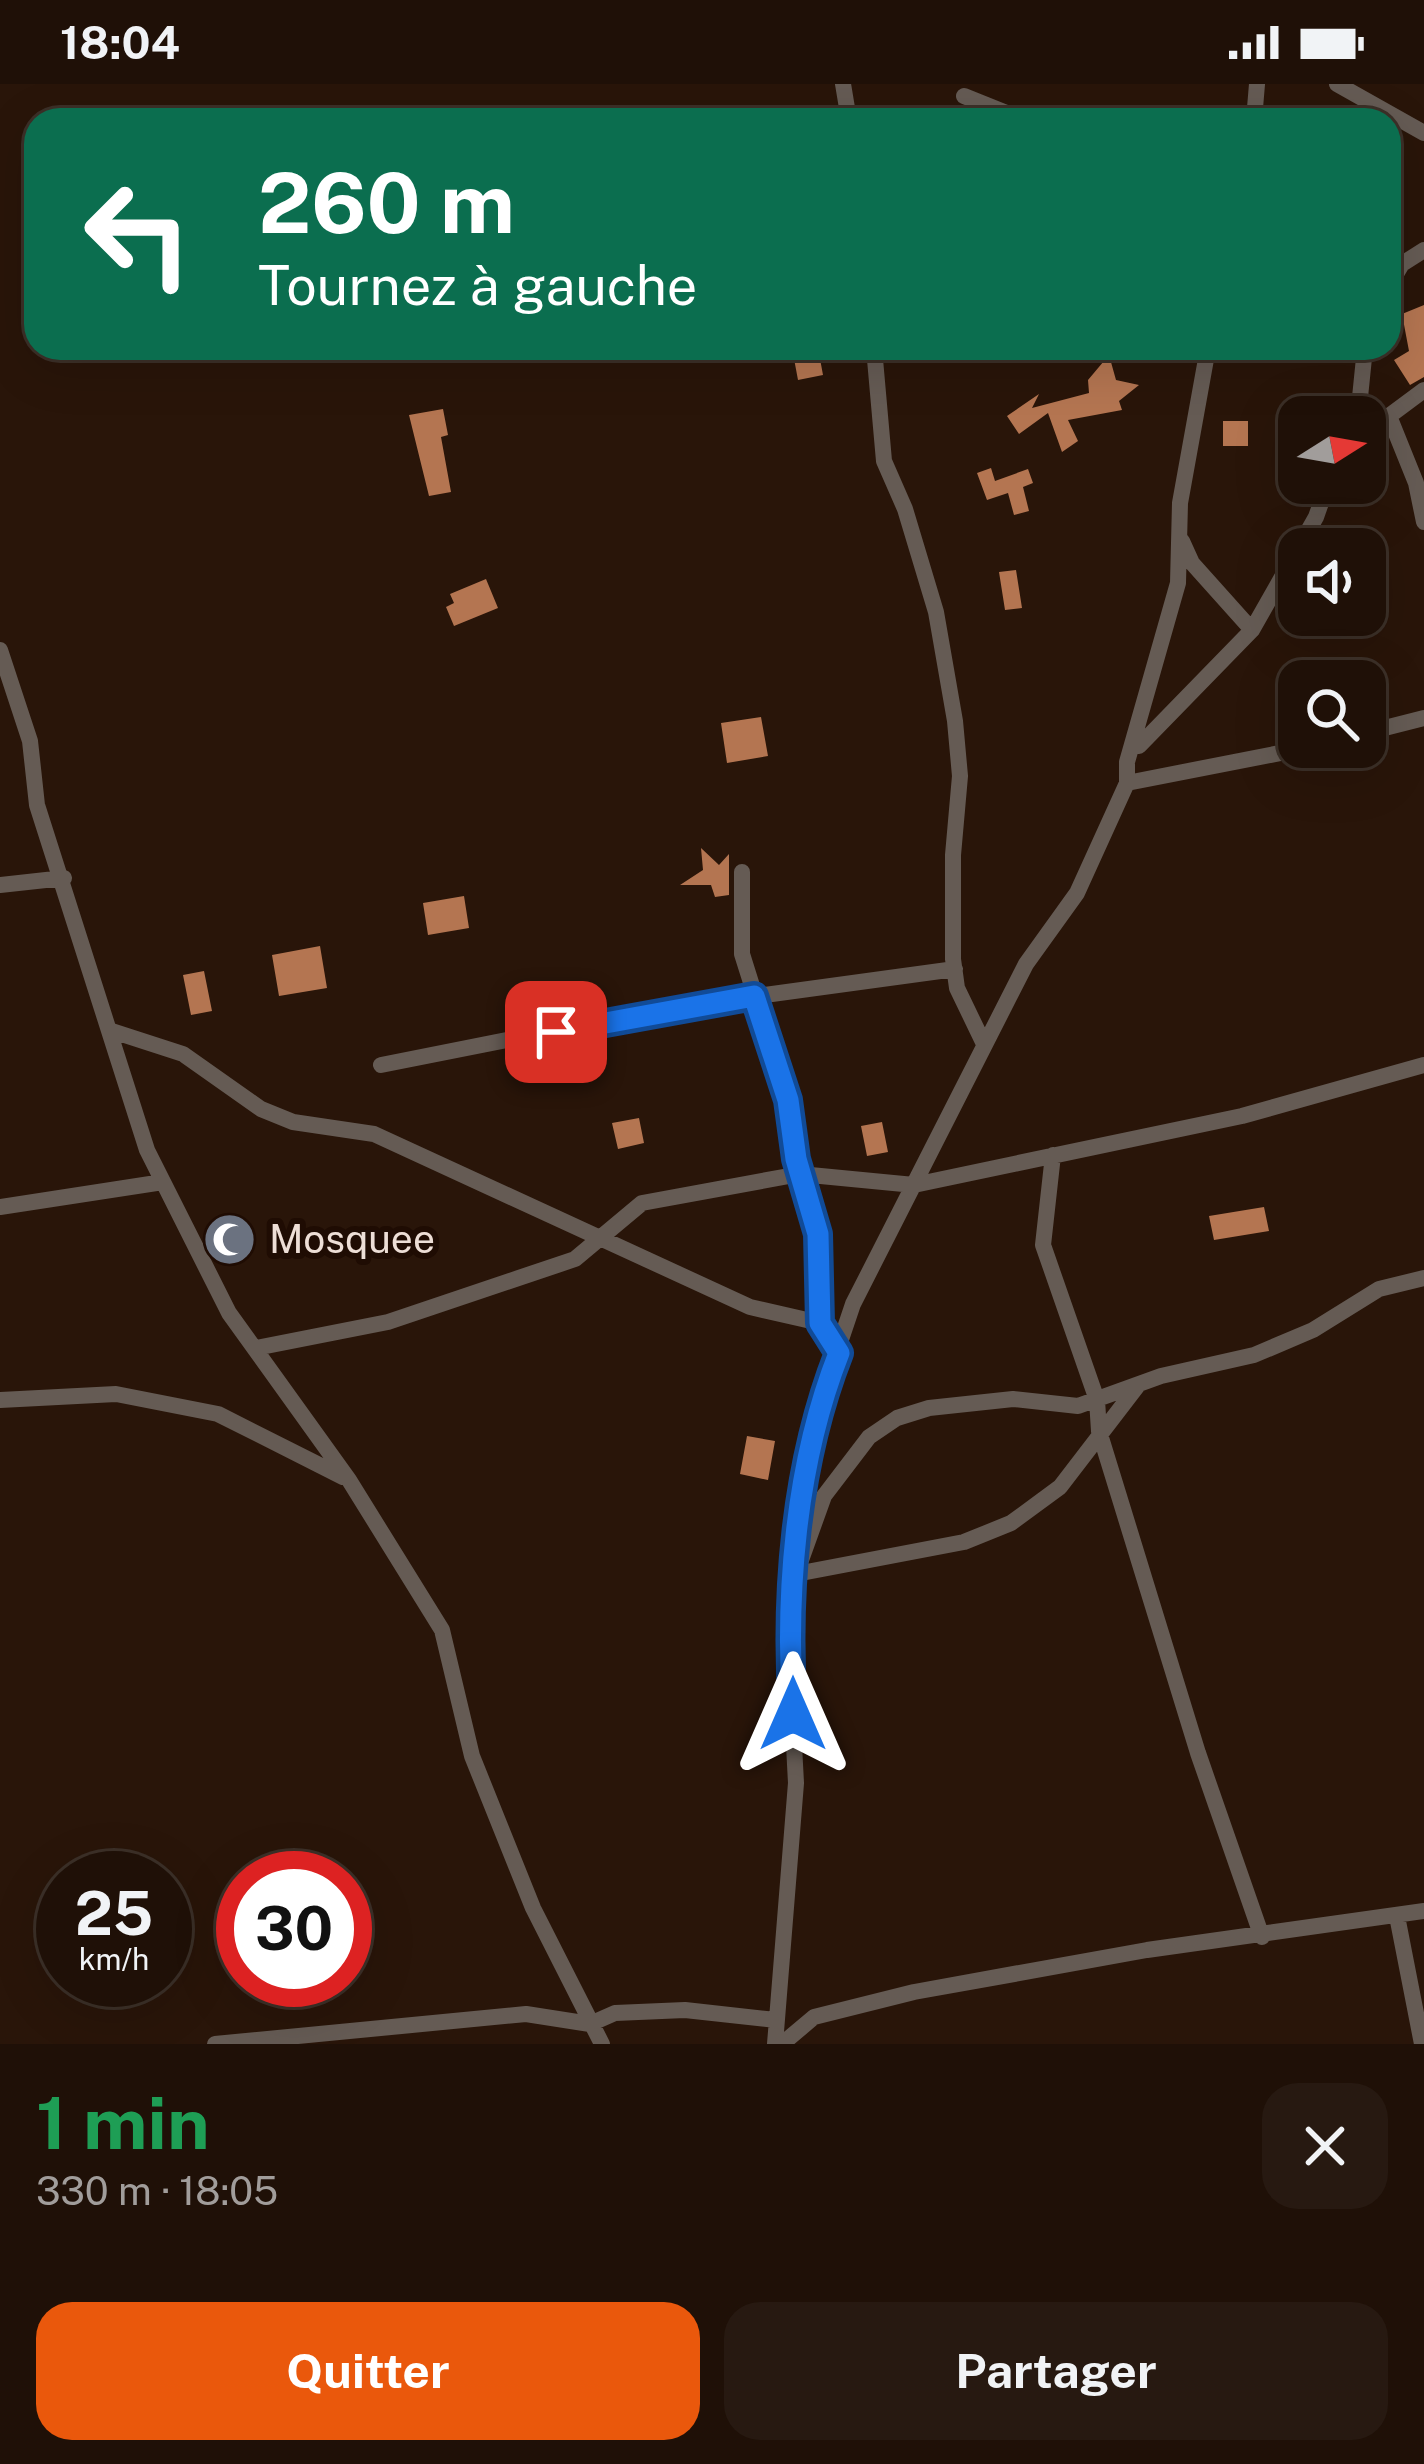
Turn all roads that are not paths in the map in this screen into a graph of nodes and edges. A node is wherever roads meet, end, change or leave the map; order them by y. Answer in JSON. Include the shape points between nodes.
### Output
{"nodes":[{"id":1,"x":1337,"y":84,"type":"edge"},
{"id":2,"x":967,"y":93,"type":"edge"},
{"id":3,"x":999,"y":108,"type":"edge"},
{"id":4,"x":1380,"y":108,"type":"edge"},
{"id":5,"x":875,"y":360,"type":"edge"},
{"id":6,"x":1206,"y":360,"type":"edge"},
{"id":7,"x":1364,"y":360,"type":"edge"},
{"id":8,"x":1424,"y":390,"type":"edge"},
{"id":9,"x":1360,"y":396,"type":"edge"},
{"id":10,"x":1321,"y":504,"type":"edge"},
{"id":11,"x":1424,"y":522,"type":"edge"},
{"id":12,"x":1177,"y":529,"type":"junction"},
{"id":13,"x":1252,"y":630,"type":"junction"},
{"id":14,"x":0,"y":650,"type":"edge"},
{"id":15,"x":1424,"y":718,"type":"edge"},
{"id":16,"x":1386,"y":728,"type":"edge"},
{"id":17,"x":1278,"y":753,"type":"edge"},
{"id":18,"x":1127,"y":762,"type":"junction"},
{"id":19,"x":1127,"y":783,"type":"junction"},
{"id":20,"x":742,"y":872,"type":"dead end"},
{"id":21,"x":64,"y":878,"type":"junction"},
{"id":22,"x":0,"y":885,"type":"edge"},
{"id":23,"x":955,"y":970,"type":"junction"},
{"id":24,"x":754,"y":996,"type":"junction"},
{"id":25,"x":112,"y":1031,"type":"junction"},
{"id":26,"x":983,"y":1042,"type":"junction"},
{"id":27,"x":380,"y":1065,"type":"dead end"},
{"id":28,"x":1424,"y":1065,"type":"edge"},
{"id":29,"x":1053,"y":1155,"type":"junction"},
{"id":30,"x":800,"y":1174,"type":"junction"},
{"id":31,"x":163,"y":1182,"type":"junction"},
{"id":32,"x":914,"y":1185,"type":"junction"},
{"id":33,"x":0,"y":1207,"type":"edge"},
{"id":34,"x":605,"y":1236,"type":"junction"},
{"id":35,"x":1424,"y":1277,"type":"edge"},
{"id":36,"x":820,"y":1323,"type":"junction"},
{"id":37,"x":256,"y":1348,"type":"junction"},
{"id":38,"x":839,"y":1353,"type":"junction"},
{"id":39,"x":1139,"y":1384,"type":"junction"},
{"id":40,"x":0,"y":1400,"type":"edge"},
{"id":41,"x":1097,"y":1400,"type":"junction"},
{"id":42,"x":1099,"y":1431,"type":"junction"},
{"id":43,"x":349,"y":1480,"type":"junction"},
{"id":44,"x":796,"y":1574,"type":"junction"},
{"id":45,"x":1424,"y":1911,"type":"edge"},
{"id":46,"x":1397,"y":1916,"type":"junction"},
{"id":47,"x":1262,"y":1937,"type":"junction"},
{"id":48,"x":776,"y":2020,"type":"junction"},
{"id":49,"x":590,"y":2024,"type":"junction"},
{"id":50,"x":215,"y":2044,"type":"edge"},
{"id":51,"x":602,"y":2044,"type":"edge"},
{"id":52,"x":779,"y":2044,"type":"edge"},
{"id":53,"x":1422,"y":2044,"type":"edge"}],
"edges":[{"from":1,"to":4,"type":"street"},
{"from":2,"to":3,"type":"street"},
{"from":5,"to":23,"type":"street","via":[[884,461],[936,612],[955,721]]},
{"from":6,"to":12,"type":"street"},
{"from":7,"to":9,"type":"street"},
{"from":8,"to":11,"type":"street","via":[[1389,416]]},
{"from":10,"to":13,"type":"street"},
{"from":12,"to":13,"type":"street","via":[[1192,562]]},
{"from":12,"to":18,"type":"street","via":[[1178,584],[1167,638]]},
{"from":13,"to":18,"type":"street"},
{"from":14,"to":21,"type":"street","via":[[30,741],[37,805]]},
{"from":15,"to":16,"type":"street"},
{"from":17,"to":19,"type":"street"},
{"from":18,"to":19,"type":"street"},
{"from":19,"to":26,"type":"street","via":[[1077,892],[1047,928]]},
{"from":20,"to":24,"type":"street","via":[[742,954]]},
{"from":21,"to":22,"type":"street"},
{"from":21,"to":25,"type":"street"},
{"from":23,"to":24,"type":"street"},
{"from":23,"to":26,"type":"street"},
{"from":24,"to":27,"type":"street"},
{"from":24,"to":30,"type":"street","via":[[788,1100]]},
{"from":25,"to":31,"type":"street"},
{"from":25,"to":34,"type":"street","via":[[183,1054],[261,1109],[374,1134]]},
{"from":26,"to":32,"type":"street"},
{"from":28,"to":29,"type":"street","via":[[1242,1116]]},
{"from":29,"to":32,"type":"street"},
{"from":29,"to":41,"type":"street","via":[[1043,1245]]},
{"from":30,"to":32,"type":"street"},
{"from":30,"to":34,"type":"street","via":[[642,1203]]},
{"from":30,"to":36,"type":"street","via":[[818,1234]]},
{"from":31,"to":33,"type":"street"},
{"from":31,"to":37,"type":"street","via":[[229,1313]]},
{"from":32,"to":38,"type":"street","via":[[854,1304]]},
{"from":34,"to":36,"type":"street","via":[[750,1306]]},
{"from":34,"to":37,"type":"street","via":[[575,1259],[388,1322]]},
{"from":35,"to":39,"type":"street","via":[[1379,1289],[1254,1355]]},
{"from":36,"to":38,"type":"street"},
{"from":37,"to":43,"type":"street"},
{"from":38,"to":44,"type":"street","via":[[812,1434]]},
{"from":39,"to":41,"type":"street"},
{"from":39,"to":42,"type":"street"},
{"from":40,"to":43,"type":"street","via":[[116,1394],[218,1414]]},
{"from":41,"to":42,"type":"street"},
{"from":41,"to":44,"type":"street","via":[[959,1404],[897,1418],[869,1437],[824,1496]]},
{"from":42,"to":44,"type":"street","via":[[1060,1486],[1011,1522],[964,1542]]},
{"from":42,"to":47,"type":"street"},
{"from":43,"to":49,"type":"street","via":[[442,1630],[472,1756]]},
{"from":44,"to":48,"type":"street","via":[[796,1783]]},
{"from":45,"to":46,"type":"street"},
{"from":46,"to":47,"type":"street"},
{"from":46,"to":53,"type":"street"},
{"from":47,"to":52,"type":"street","via":[[914,1993],[814,2017]]},
{"from":48,"to":49,"type":"street","via":[[685,2010],[615,2013]]},
{"from":48,"to":52,"type":"street"},
{"from":49,"to":50,"type":"street","via":[[526,2014]]},
{"from":49,"to":51,"type":"street"}]}
